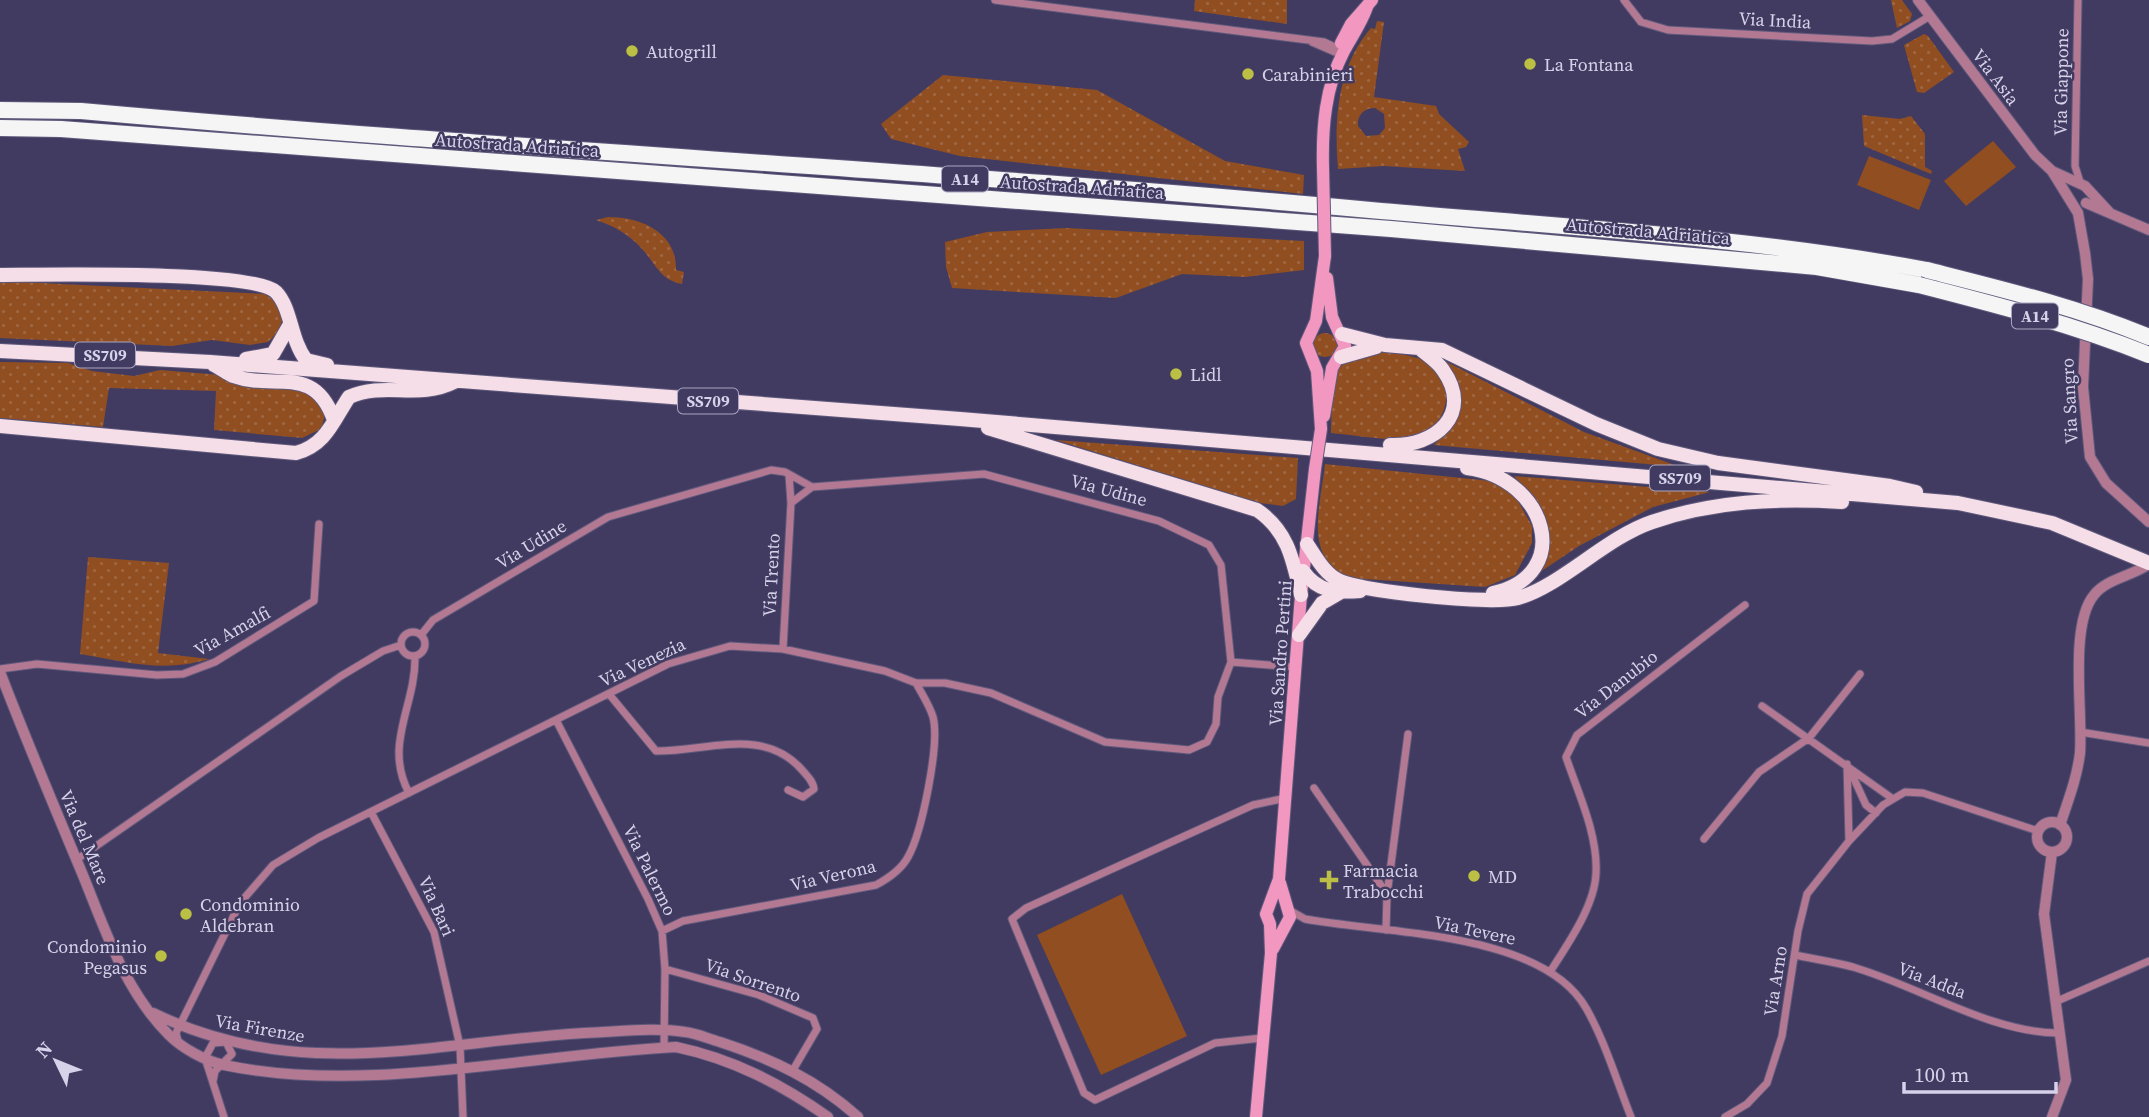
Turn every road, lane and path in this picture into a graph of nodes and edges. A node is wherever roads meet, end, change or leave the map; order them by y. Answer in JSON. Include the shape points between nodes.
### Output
{"nodes":[{"id":1,"x":995,"y":0,"type":"edge"},
{"id":2,"x":1624,"y":0,"type":"edge"},
{"id":3,"x":1918,"y":0,"type":"edge"},
{"id":4,"x":2078,"y":0,"type":"edge"},
{"id":5,"x":1370,"y":4,"type":"edge"},
{"id":6,"x":1930,"y":16,"type":"junction"},
{"id":7,"x":1339,"y":51,"type":"junction"},
{"id":8,"x":0,"y":110,"type":"edge"},
{"id":9,"x":0,"y":128,"type":"edge"},
{"id":10,"x":2075,"y":166,"type":"junction"},
{"id":11,"x":2052,"y":171,"type":"junction"},
{"id":12,"x":2065,"y":178,"type":"junction"},
{"id":13,"x":2082,"y":187,"type":"junction"},
{"id":14,"x":2077,"y":204,"type":"junction"},
{"id":15,"x":2109,"y":212,"type":"junction"},
{"id":16,"x":2149,"y":230,"type":"edge"},
{"id":17,"x":1325,"y":258,"type":"junction"},
{"id":18,"x":0,"y":275,"type":"edge"},
{"id":19,"x":289,"y":326,"type":"junction"},
{"id":20,"x":1310,"y":332,"type":"junction"},
{"id":21,"x":1340,"y":332,"type":"junction"},
{"id":22,"x":2149,"y":337,"type":"edge"},
{"id":23,"x":1385,"y":345,"type":"junction"},
{"id":24,"x":1419,"y":348,"type":"junction"},
{"id":25,"x":0,"y":351,"type":"edge"},
{"id":26,"x":2149,"y":355,"type":"edge"},
{"id":27,"x":1338,"y":359,"type":"junction"},
{"id":28,"x":1314,"y":360,"type":"junction"},
{"id":29,"x":209,"y":362,"type":"junction"},
{"id":30,"x":376,"y":376,"type":"junction"},
{"id":31,"x":455,"y":382,"type":"junction"},
{"id":32,"x":960,"y":419,"type":"junction"},
{"id":33,"x":334,"y":420,"type":"junction"},
{"id":34,"x":0,"y":426,"type":"edge"},
{"id":35,"x":1321,"y":429,"type":"junction"},
{"id":36,"x":1356,"y":452,"type":"junction"},
{"id":37,"x":1402,"y":455,"type":"junction"},
{"id":38,"x":789,"y":475,"type":"junction"},
{"id":39,"x":811,"y":486,"type":"junction"},
{"id":40,"x":791,"y":503,"type":"junction"},
{"id":41,"x":1958,"y":503,"type":"junction"},
{"id":42,"x":2149,"y":522,"type":"edge"},
{"id":43,"x":319,"y":524,"type":"dead end"},
{"id":44,"x":1307,"y":544,"type":"junction"},
{"id":45,"x":2149,"y":563,"type":"edge"},
{"id":46,"x":1303,"y":571,"type":"junction"},
{"id":47,"x":1377,"y":590,"type":"junction"},
{"id":48,"x":1341,"y":592,"type":"junction"},
{"id":49,"x":1301,"y":595,"type":"junction"},
{"id":50,"x":1471,"y":598,"type":"junction"},
{"id":51,"x":1745,"y":605,"type":"dead end"},
{"id":52,"x":421,"y":635,"type":"junction"},
{"id":53,"x":1299,"y":635,"type":"junction"},
{"id":54,"x":401,"y":645,"type":"junction"},
{"id":55,"x":783,"y":649,"type":"junction"},
{"id":56,"x":415,"y":656,"type":"junction"},
{"id":57,"x":1231,"y":662,"type":"junction"},
{"id":58,"x":1296,"y":667,"type":"junction"},
{"id":59,"x":0,"y":671,"type":"edge"},
{"id":60,"x":1860,"y":674,"type":"dead end"},
{"id":61,"x":916,"y":683,"type":"junction"},
{"id":62,"x":609,"y":694,"type":"junction"},
{"id":63,"x":1762,"y":706,"type":"dead end"},
{"id":64,"x":556,"y":720,"type":"junction"},
{"id":65,"x":2080,"y":732,"type":"junction"},
{"id":66,"x":1408,"y":734,"type":"dead end"},
{"id":67,"x":1809,"y":738,"type":"junction"},
{"id":68,"x":2149,"y":743,"type":"edge"},
{"id":69,"x":1847,"y":764,"type":"junction"},
{"id":70,"x":1314,"y":788,"type":"dead end"},
{"id":71,"x":788,"y":790,"type":"dead end"},
{"id":72,"x":408,"y":793,"type":"junction"},
{"id":73,"x":1286,"y":798,"type":"junction"},
{"id":74,"x":1893,"y":799,"type":"junction"},
{"id":75,"x":371,"y":812,"type":"junction"},
{"id":76,"x":1876,"y":813,"type":"junction"},
{"id":77,"x":2060,"y":825,"type":"junction"},
{"id":78,"x":2038,"y":831,"type":"junction"},
{"id":79,"x":1703,"y":839,"type":"dead end"},
{"id":80,"x":1849,"y":841,"type":"junction"},
{"id":81,"x":2052,"y":852,"type":"junction"},
{"id":82,"x":76,"y":860,"type":"junction"},
{"id":83,"x":1279,"y":879,"type":"junction"},
{"id":84,"x":1387,"y":895,"type":"junction"},
{"id":85,"x":1272,"y":905,"type":"junction"},
{"id":86,"x":1283,"y":918,"type":"junction"},
{"id":87,"x":1305,"y":919,"type":"junction"},
{"id":88,"x":1386,"y":930,"type":"junction"},
{"id":89,"x":662,"y":931,"type":"junction"},
{"id":90,"x":1794,"y":955,"type":"junction"},
{"id":91,"x":2149,"y":961,"type":"edge"},
{"id":92,"x":666,"y":969,"type":"junction"},
{"id":93,"x":1550,"y":972,"type":"junction"},
{"id":94,"x":2054,"y":1002,"type":"junction"},
{"id":95,"x":147,"y":1010,"type":"junction"},
{"id":96,"x":180,"y":1026,"type":"junction"},
{"id":97,"x":666,"y":1031,"type":"junction"},
{"id":98,"x":2059,"y":1033,"type":"junction"},
{"id":99,"x":1262,"y":1038,"type":"junction"},
{"id":100,"x":178,"y":1042,"type":"junction"},
{"id":101,"x":226,"y":1042,"type":"junction"},
{"id":102,"x":460,"y":1045,"type":"junction"},
{"id":103,"x":664,"y":1048,"type":"junction"},
{"id":104,"x":205,"y":1058,"type":"junction"},
{"id":105,"x":461,"y":1063,"type":"junction"},
{"id":106,"x":221,"y":1065,"type":"junction"},
{"id":107,"x":793,"y":1070,"type":"junction"},
{"id":108,"x":213,"y":1081,"type":"junction"},
{"id":109,"x":223,"y":1117,"type":"edge"},
{"id":110,"x":463,"y":1117,"type":"edge"},
{"id":111,"x":828,"y":1117,"type":"edge"},
{"id":112,"x":858,"y":1117,"type":"edge"},
{"id":113,"x":1256,"y":1117,"type":"edge"},
{"id":114,"x":1631,"y":1117,"type":"edge"},
{"id":115,"x":1725,"y":1117,"type":"edge"},
{"id":116,"x":2052,"y":1117,"type":"edge"}],
"edges":[{"from":1,"to":7,"type":"street","via":[[1312,42]]},
{"from":2,"to":6,"type":"street","name":"Via India","via":[[1641,22],[1682,31],[1872,41],[1892,39]]},
{"from":3,"to":6,"type":"street","name":"Via Asia"},
{"from":4,"to":10,"type":"street","name":"Via Giappone"},
{"from":5,"to":7,"type":"main road","via":[[1351,24]]},
{"from":6,"to":11,"type":"street","name":"Via Asia","via":[[1996,108]]},
{"from":7,"to":17,"type":"main road","name":"Via Sandro Pertini","bridge":true,"via":[[1322,138]]},
{"from":8,"to":22,"type":"highway","name":"Autostrada Adriatica","number":"A14","bridge":true,"via":[[80,111],[1161,191],[1822,250],[2018,292]]},
{"from":9,"to":26,"type":"highway","name":"Autostrada Adriatica","number":"A14","bridge":true,"via":[[1391,229],[1778,263],[1919,285]]},
{"from":10,"to":12,"type":"street"},
{"from":10,"to":13,"type":"street","name":"Via Giappone"},
{"from":11,"to":12,"type":"street","name":"Via Asia"},
{"from":11,"to":14,"type":"street","name":"Via Asia"},
{"from":12,"to":13,"type":"street","name":"Via Asia"},
{"from":13,"to":14,"type":"street","via":[[2089,196]]},
{"from":13,"to":14,"type":"street","via":[[2071,190]]},
{"from":13,"to":15,"type":"street","name":"Via Asia"},
{"from":14,"to":15,"type":"street","name":"Via Asia"},
{"from":14,"to":42,"type":"street","name":"Via Sangro","via":[[2088,279],[2083,375],[2086,442],[2096,471]]},
{"from":15,"to":16,"type":"street","name":"Via Asia"},
{"from":17,"to":20,"type":"main road","name":"Via Sandro Pertini","via":[[1316,321]]},
{"from":17,"to":21,"type":"main road","name":"Via Sandro Pertini","via":[[1332,317]]},
{"from":18,"to":19,"type":"highway","via":[[215,279],[253,284],[274,290],[286,305]]},
{"from":19,"to":29,"type":"highway","via":[[273,354]]},
{"from":19,"to":30,"type":"highway","via":[[306,360],[357,367]]},
{"from":20,"to":21,"type":"main road","via":[[1321,326]]},
{"from":20,"to":28,"type":"main road","name":"Via Sandro Pertini","via":[[1306,343]]},
{"from":21,"to":23,"type":"highway"},
{"from":21,"to":27,"type":"main road","name":"Via Sandro Pertini","via":[[1345,345]]},
{"from":23,"to":24,"type":"highway"},
{"from":23,"to":27,"type":"highway"},
{"from":24,"to":36,"type":"highway","via":[[1448,380],[1453,398],[1450,417],[1441,431],[1422,443],[1371,444]]},
{"from":24,"to":41,"type":"highway","via":[[1461,357],[1596,424],[1658,449],[1718,463],[1890,486]]},
{"from":25,"to":29,"type":"highway","number":"SS709"},
{"from":27,"to":28,"type":"main road","via":[[1324,364]]},
{"from":27,"to":35,"type":"main road","name":"Via Sandro Pertini"},
{"from":28,"to":35,"type":"main road","name":"Via Sandro Pertini"},
{"from":29,"to":30,"type":"highway","number":"SS709"},
{"from":29,"to":33,"type":"highway","via":[[234,376],[310,387],[321,393]]},
{"from":30,"to":31,"type":"highway","number":"SS709"},
{"from":31,"to":32,"type":"highway","number":"SS709"},
{"from":31,"to":33,"type":"highway","via":[[436,391],[362,392],[349,397]]},
{"from":32,"to":36,"type":"highway","number":"SS709"},
{"from":32,"to":49,"type":"highway","via":[[1257,510],[1286,538]]},
{"from":33,"to":34,"type":"highway","via":[[323,440],[311,449],[280,454]]},
{"from":35,"to":44,"type":"main road","name":"Via Sandro Pertini","bridge":true},
{"from":36,"to":37,"type":"highway","number":"SS709"},
{"from":37,"to":41,"type":"highway","number":"SS709"},
{"from":37,"to":50,"type":"highway","via":[[1426,464],[1491,474],[1516,487],[1535,510],[1542,546],[1526,578],[1507,590]]},
{"from":38,"to":39,"type":"street","name":"Via Udine"},
{"from":38,"to":40,"type":"street"},
{"from":38,"to":52,"type":"street","name":"Via Udine","via":[[771,470],[608,517],[433,620]]},
{"from":39,"to":40,"type":"street"},
{"from":39,"to":57,"type":"street","name":"Via Udine","via":[[984,474],[1159,520],[1209,545],[1221,565]]},
{"from":40,"to":55,"type":"street","name":"Via Trento"},
{"from":41,"to":45,"type":"highway","number":"SS709","via":[[2053,523]]},
{"from":41,"to":50,"type":"highway","via":[[1942,507],[1797,499],[1725,503],[1651,523],[1517,598]]},
{"from":43,"to":59,"type":"street","name":"Via Amalfi","via":[[314,601],[215,662],[183,674],[157,676],[37,664]]},
{"from":44,"to":46,"type":"main road","name":"Via Sandro Pertini"},
{"from":44,"to":47,"type":"highway","via":[[1334,579]]},
{"from":45,"to":65,"type":"street","via":[[2104,585],[2094,594],[2082,619]]},
{"from":46,"to":48,"type":"highway","via":[[1321,588]]},
{"from":46,"to":49,"type":"main road","name":"Via Sandro Pertini"},
{"from":47,"to":48,"type":"highway"},
{"from":47,"to":50,"type":"highway"},
{"from":48,"to":53,"type":"highway","via":[[1322,603]]},
{"from":49,"to":53,"type":"main road","name":"Via Sandro Pertini"},
{"from":51,"to":93,"type":"street","name":"Via Danubio","via":[[1577,735],[1566,757],[1595,851],[1596,876],[1580,923]]},
{"from":52,"to":54,"type":"street","name":"Via Udine","via":[[410,633]]},
{"from":52,"to":56,"type":"street","via":[[425,645]]},
{"from":53,"to":58,"type":"main road","name":"Via Sandro Pertini"},
{"from":54,"to":56,"type":"street","via":[[406,654]]},
{"from":54,"to":82,"type":"street","name":"Via Udine","via":[[341,676]]},
{"from":55,"to":61,"type":"street","name":"Via Venezia","via":[[885,671]]},
{"from":55,"to":62,"type":"street","name":"Via Venezia","via":[[747,645],[708,650]]},
{"from":56,"to":72,"type":"street","via":[[397,755]]},
{"from":57,"to":58,"type":"street"},
{"from":57,"to":61,"type":"street","name":"Via Venezia","via":[[1218,697],[1216,724],[1207,742],[1189,750],[1105,742],[991,693],[945,683]]},
{"from":58,"to":73,"type":"main road","name":"Via Sandro Pertini"},
{"from":59,"to":82,"type":"street","name":"Via del Mare"},
{"from":60,"to":67,"type":"street"},
{"from":61,"to":89,"type":"street","name":"Via Verona","via":[[933,716],[936,736],[919,828],[896,873],[876,885],[683,921]]},
{"from":62,"to":64,"type":"street","name":"Via Venezia"},
{"from":62,"to":71,"type":"street","via":[[656,751],[718,743],[761,746],[791,757],[814,789],[803,797]]},
{"from":63,"to":67,"type":"street"},
{"from":64,"to":72,"type":"street","name":"Via Venezia"},
{"from":64,"to":89,"type":"street","name":"Via Palermo"},
{"from":65,"to":68,"type":"street"},
{"from":65,"to":77,"type":"street","via":[[2073,787]]},
{"from":66,"to":84,"type":"street"},
{"from":67,"to":69,"type":"street"},
{"from":67,"to":79,"type":"street","via":[[1759,772]]},
{"from":69,"to":74,"type":"street"},
{"from":69,"to":76,"type":"street","via":[[1866,805]]},
{"from":69,"to":80,"type":"street"},
{"from":70,"to":84,"type":"street"},
{"from":72,"to":75,"type":"street","name":"Via Venezia"},
{"from":73,"to":83,"type":"main road","name":"Via Sandro Pertini"},
{"from":73,"to":99,"type":"street","via":[[1253,805],[1164,844],[1026,908],[1012,919],[1084,1093],[1095,1100],[1215,1042]]},
{"from":74,"to":76,"type":"street","name":"Via Arno"},
{"from":74,"to":78,"type":"street","via":[[1905,792],[1923,793]]},
{"from":75,"to":96,"type":"street","name":"Via Venezia","via":[[286,856],[257,883],[237,910]]},
{"from":75,"to":102,"type":"street","name":"Via Bari","via":[[435,933]]},
{"from":76,"to":80,"type":"street","name":"Via Arno"},
{"from":77,"to":78,"type":"street","via":[[2048,823]]},
{"from":77,"to":81,"type":"street","via":[[2066,841]]},
{"from":78,"to":81,"type":"street","via":[[2039,844]]},
{"from":80,"to":90,"type":"street","name":"Via Arno","via":[[1807,894]]},
{"from":81,"to":94,"type":"street","via":[[2044,914]]},
{"from":82,"to":95,"type":"street","name":"Via del Mare","via":[[110,945]]},
{"from":83,"to":85,"type":"main road","name":"Via Sandro Pertini"},
{"from":83,"to":86,"type":"main road","name":"Via Sandro Pertini"},
{"from":84,"to":88,"type":"street"},
{"from":85,"to":86,"type":"main road"},
{"from":85,"to":86,"type":"main road","name":"Via Sandro Pertini","via":[[1266,914]]},
{"from":86,"to":87,"type":"street","name":"Via Tevere"},
{"from":86,"to":87,"type":"street","name":"Via Tevere"},
{"from":86,"to":99,"type":"main road","name":"Via Sandro Pertini","via":[[1271,953]]},
{"from":87,"to":88,"type":"street","name":"Via Tevere"},
{"from":88,"to":93,"type":"street","name":"Via Tevere","via":[[1493,947],[1529,958]]},
{"from":89,"to":92,"type":"street","name":"Via Palermo"},
{"from":90,"to":98,"type":"street","name":"Via Adda","via":[[1853,967],[1988,1018]]},
{"from":90,"to":115,"type":"street","name":"Via Arno","via":[[1782,1036],[1767,1083],[1747,1104]]},
{"from":91,"to":94,"type":"street"},
{"from":92,"to":97,"type":"street","name":"Via Palermo"},
{"from":92,"to":107,"type":"street","name":"Via Sorrento","via":[[759,995],[813,1018],[817,1029]]},
{"from":93,"to":114,"type":"street","name":"Via Tevere","via":[[1586,1007]]},
{"from":94,"to":98,"type":"street"},
{"from":95,"to":96,"type":"street","name":"Via Firenze"},
{"from":95,"to":100,"type":"street"},
{"from":96,"to":100,"type":"street","name":"Via Venezia"},
{"from":96,"to":101,"type":"street","name":"Via Firenze"},
{"from":97,"to":102,"type":"street","name":"Via Firenze"},
{"from":97,"to":103,"type":"street","name":"Via Palermo"},
{"from":97,"to":107,"type":"street","name":"Via Firenze","via":[[685,1031]]},
{"from":98,"to":116,"type":"street","via":[[2066,1080]]},
{"from":99,"to":113,"type":"main road","name":"Via Sandro Pertini"},
{"from":100,"to":104,"type":"street"},
{"from":101,"to":102,"type":"street","name":"Via Firenze","via":[[315,1055],[386,1054]]},
{"from":101,"to":104,"type":"street","via":[[212,1043]]},
{"from":101,"to":106,"type":"street","via":[[232,1054]]},
{"from":102,"to":105,"type":"street","name":"Via Bari"},
{"from":103,"to":105,"type":"street"},
{"from":103,"to":111,"type":"street","via":[[715,1055],[793,1093]]},
{"from":104,"to":106,"type":"street"},
{"from":104,"to":108,"type":"street"},
{"from":105,"to":106,"type":"street","via":[[378,1075],[308,1075]]},
{"from":105,"to":110,"type":"street","name":"Via Bari"},
{"from":106,"to":108,"type":"street"},
{"from":107,"to":112,"type":"street","name":"Via Firenze"},
{"from":108,"to":109,"type":"street"}]}
